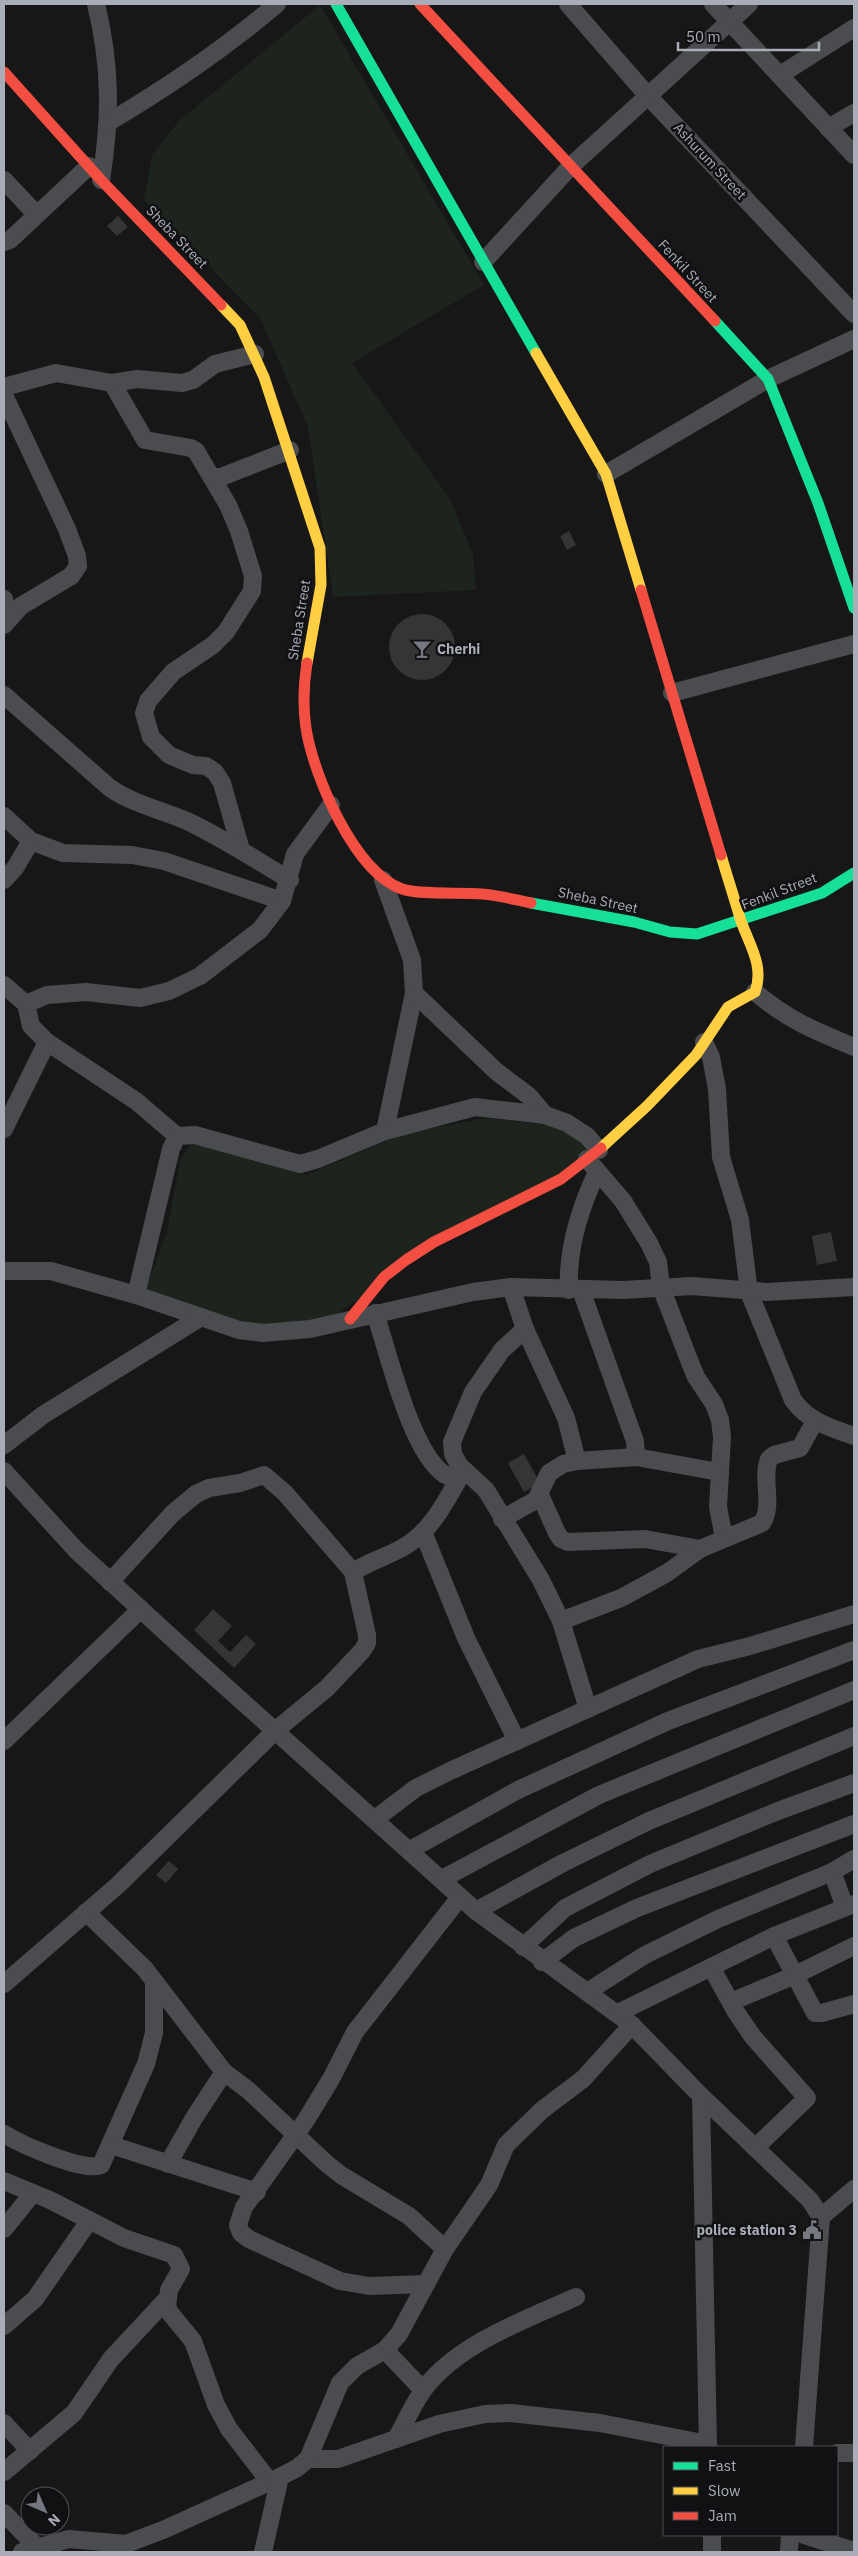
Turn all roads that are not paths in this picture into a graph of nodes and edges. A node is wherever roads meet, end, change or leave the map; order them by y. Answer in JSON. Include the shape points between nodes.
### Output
{"nodes":[{"id":1,"x":96,"y":4,"type":"edge"},
{"id":2,"x":277,"y":4,"type":"edge"},
{"id":3,"x":336,"y":4,"type":"edge"},
{"id":4,"x":420,"y":4,"type":"edge"},
{"id":5,"x":568,"y":4,"type":"edge"},
{"id":6,"x":713,"y":4,"type":"edge"},
{"id":7,"x":749,"y":4,"type":"edge"},
{"id":8,"x":730,"y":22,"type":"junction"},
{"id":9,"x":854,"y":28,"type":"edge"},
{"id":10,"x":4,"y":72,"type":"edge"},
{"id":11,"x":780,"y":75,"type":"junction"},
{"id":12,"x":648,"y":96,"type":"junction"},
{"id":13,"x":854,"y":113,"type":"edge"},
{"id":14,"x":109,"y":122,"type":"junction"},
{"id":15,"x":828,"y":128,"type":"junction"},
{"id":16,"x":854,"y":155,"type":"edge"},
{"id":17,"x":89,"y":166,"type":"junction"},
{"id":18,"x":571,"y":166,"type":"junction"},
{"id":19,"x":4,"y":180,"type":"edge"},
{"id":20,"x":102,"y":180,"type":"junction"},
{"id":21,"x":36,"y":214,"type":"junction"},
{"id":22,"x":4,"y":242,"type":"edge"},
{"id":23,"x":483,"y":262,"type":"junction"},
{"id":24,"x":854,"y":314,"type":"edge"},
{"id":25,"x":854,"y":339,"type":"edge"},
{"id":26,"x":256,"y":354,"type":"junction"},
{"id":27,"x":768,"y":379,"type":"junction"},
{"id":28,"x":112,"y":383,"type":"junction"},
{"id":29,"x":4,"y":387,"type":"edge"},
{"id":30,"x":4,"y":395,"type":"edge"},
{"id":31,"x":290,"y":450,"type":"junction"},
{"id":32,"x":606,"y":474,"type":"junction"},
{"id":33,"x":213,"y":478,"type":"junction"},
{"id":34,"x":4,"y":599,"type":"edge"},
{"id":35,"x":854,"y":608,"type":"edge"},
{"id":36,"x":6,"y":621,"type":"edge"},
{"id":37,"x":854,"y":644,"type":"edge"},
{"id":38,"x":672,"y":692,"type":"junction"},
{"id":39,"x":4,"y":695,"type":"edge"},
{"id":40,"x":331,"y":804,"type":"junction"},
{"id":41,"x":4,"y":816,"type":"edge"},
{"id":42,"x":31,"y":841,"type":"junction"},
{"id":43,"x":241,"y":850,"type":"junction"},
{"id":44,"x":854,"y":873,"type":"edge"},
{"id":45,"x":4,"y":880,"type":"edge"},
{"id":46,"x":290,"y":880,"type":"junction"},
{"id":47,"x":383,"y":880,"type":"junction"},
{"id":48,"x":282,"y":901,"type":"junction"},
{"id":49,"x":741,"y":922,"type":"junction"},
{"id":50,"x":697,"y":934,"type":"joint"},
{"id":51,"x":4,"y":985,"type":"edge"},
{"id":52,"x":755,"y":992,"type":"junction"},
{"id":53,"x":414,"y":993,"type":"junction"},
{"id":54,"x":26,"y":1004,"type":"junction"},
{"id":55,"x":47,"y":1042,"type":"junction"},
{"id":56,"x":704,"y":1042,"type":"junction"},
{"id":57,"x":854,"y":1047,"type":"edge"},
{"id":58,"x":545,"y":1115,"type":"junction"},
{"id":59,"x":4,"y":1129,"type":"edge"},
{"id":60,"x":385,"y":1131,"type":"junction"},
{"id":61,"x":177,"y":1136,"type":"junction"},
{"id":62,"x":594,"y":1160,"type":"junction"},
{"id":63,"x":4,"y":1271,"type":"edge"},
{"id":64,"x":511,"y":1287,"type":"junction"},
{"id":65,"x":661,"y":1287,"type":"junction"},
{"id":66,"x":854,"y":1287,"type":"edge"},
{"id":67,"x":575,"y":1290,"type":"junction"},
{"id":68,"x":749,"y":1292,"type":"junction"},
{"id":69,"x":136,"y":1295,"type":"junction"},
{"id":70,"x":375,"y":1313,"type":"junction"},
{"id":71,"x":201,"y":1317,"type":"junction"},
{"id":72,"x":350,"y":1319,"type":"junction"},
{"id":73,"x":525,"y":1329,"type":"junction"},
{"id":74,"x":815,"y":1421,"type":"junction"},
{"id":75,"x":854,"y":1436,"type":"edge"},
{"id":76,"x":4,"y":1444,"type":"edge"},
{"id":77,"x":636,"y":1457,"type":"junction"},
{"id":78,"x":577,"y":1460,"type":"junction"},
{"id":79,"x":4,"y":1471,"type":"edge"},
{"id":80,"x":719,"y":1472,"type":"junction"},
{"id":81,"x":461,"y":1474,"type":"junction"},
{"id":82,"x":540,"y":1495,"type":"junction"},
{"id":83,"x":502,"y":1519,"type":"junction"},
{"id":84,"x":423,"y":1532,"type":"junction"},
{"id":85,"x":724,"y":1538,"type":"junction"},
{"id":86,"x":700,"y":1549,"type":"junction"},
{"id":87,"x":353,"y":1572,"type":"junction"},
{"id":88,"x":110,"y":1582,"type":"junction"},
{"id":89,"x":140,"y":1610,"type":"junction"},
{"id":90,"x":854,"y":1614,"type":"edge"},
{"id":91,"x":560,"y":1621,"type":"junction"},
{"id":92,"x":854,"y":1650,"type":"edge"},
{"id":93,"x":854,"y":1690,"type":"edge"},
{"id":94,"x":588,"y":1709,"type":"junction"},
{"id":95,"x":276,"y":1730,"type":"junction"},
{"id":96,"x":854,"y":1736,"type":"edge"},
{"id":97,"x":4,"y":1741,"type":"edge"},
{"id":98,"x":517,"y":1741,"type":"junction"},
{"id":99,"x":853,"y":1787,"type":"edge"},
{"id":100,"x":375,"y":1819,"type":"junction"},
{"id":101,"x":854,"y":1824,"type":"edge"},
{"id":102,"x":410,"y":1850,"type":"junction"},
{"id":103,"x":854,"y":1859,"type":"edge"},
{"id":104,"x":832,"y":1872,"type":"junction"},
{"id":105,"x":442,"y":1879,"type":"junction"},
{"id":106,"x":460,"y":1897,"type":"junction"},
{"id":107,"x":850,"y":1906,"type":"edge"},
{"id":108,"x":476,"y":1911,"type":"junction"},
{"id":109,"x":86,"y":1912,"type":"junction"},
{"id":110,"x":774,"y":1936,"type":"junction"},
{"id":111,"x":854,"y":1946,"type":"edge"},
{"id":112,"x":523,"y":1947,"type":"junction"},
{"id":113,"x":542,"y":1962,"type":"junction"},
{"id":114,"x":711,"y":1967,"type":"junction"},
{"id":115,"x":795,"y":1975,"type":"junction"},
{"id":116,"x":154,"y":1980,"type":"junction"},
{"id":117,"x":4,"y":1984,"type":"edge"},
{"id":118,"x":587,"y":1992,"type":"junction"},
{"id":119,"x":731,"y":2002,"type":"junction"},
{"id":120,"x":854,"y":2004,"type":"edge"},
{"id":121,"x":618,"y":2013,"type":"junction"},
{"id":122,"x":632,"y":2025,"type":"junction"},
{"id":123,"x":224,"y":2072,"type":"junction"},
{"id":124,"x":701,"y":2096,"type":"junction"},
{"id":125,"x":4,"y":2134,"type":"edge"},
{"id":126,"x":296,"y":2136,"type":"junction"},
{"id":127,"x":111,"y":2145,"type":"junction"},
{"id":128,"x":755,"y":2148,"type":"junction"},
{"id":129,"x":168,"y":2164,"type":"junction"},
{"id":130,"x":4,"y":2181,"type":"edge"},
{"id":131,"x":854,"y":2189,"type":"edge"},
{"id":132,"x":33,"y":2192,"type":"junction"},
{"id":133,"x":257,"y":2192,"type":"junction"},
{"id":134,"x":822,"y":2216,"type":"junction"},
{"id":135,"x":89,"y":2221,"type":"junction"},
{"id":136,"x":4,"y":2229,"type":"edge"},
{"id":137,"x":445,"y":2250,"type":"junction"},
{"id":138,"x":426,"y":2284,"type":"junction"},
{"id":139,"x":576,"y":2297,"type":"dead end"},
{"id":140,"x":166,"y":2300,"type":"junction"},
{"id":141,"x":4,"y":2326,"type":"edge"},
{"id":142,"x":385,"y":2350,"type":"junction"},
{"id":143,"x":423,"y":2390,"type":"junction"},
{"id":144,"x":4,"y":2423,"type":"edge"},
{"id":145,"x":396,"y":2439,"type":"junction"},
{"id":146,"x":708,"y":2446,"type":"edge"},
{"id":147,"x":804,"y":2446,"type":"edge"},
{"id":148,"x":30,"y":2451,"type":"junction"},
{"id":149,"x":838,"y":2453,"type":"edge"},
{"id":150,"x":854,"y":2453,"type":"edge"},
{"id":151,"x":308,"y":2459,"type":"junction"},
{"id":152,"x":4,"y":2472,"type":"edge"},
{"id":153,"x":274,"y":2479,"type":"junction"},
{"id":154,"x":4,"y":2513,"type":"edge"},
{"id":155,"x":712,"y":2536,"type":"edge"},
{"id":156,"x":790,"y":2536,"type":"edge"},
{"id":157,"x":807,"y":2536,"type":"edge"},
{"id":158,"x":128,"y":2548,"type":"edge"},
{"id":159,"x":29,"y":2550,"type":"edge"},
{"id":160,"x":854,"y":2551,"type":"edge"},
{"id":161,"x":263,"y":2552,"type":"edge"},
{"id":162,"x":712,"y":2552,"type":"edge"},
{"id":163,"x":789,"y":2552,"type":"edge"}],
"edges":[{"from":1,"to":14,"type":"street","via":[[109,82]]},
{"from":2,"to":14,"type":"street","via":[[215,55]]},
{"from":3,"to":23,"type":"street"},
{"from":4,"to":18,"type":"street","name":"Fenkil Street"},
{"from":5,"to":12,"type":"street","name":"Ashurum Street"},
{"from":6,"to":8,"type":"street"},
{"from":7,"to":8,"type":"street"},
{"from":8,"to":11,"type":"street"},
{"from":8,"to":12,"type":"street"},
{"from":9,"to":11,"type":"street"},
{"from":10,"to":17,"type":"street","name":"Sheba Street"},
{"from":11,"to":15,"type":"street"},
{"from":12,"to":18,"type":"street"},
{"from":12,"to":24,"type":"street","name":"Ashurum Street"},
{"from":13,"to":15,"type":"street"},
{"from":14,"to":20,"type":"street"},
{"from":15,"to":16,"type":"street"},
{"from":17,"to":20,"type":"street","name":"Sheba Street"},
{"from":17,"to":21,"type":"street"},
{"from":18,"to":23,"type":"street"},
{"from":18,"to":27,"type":"street","name":"Fenkil Street"},
{"from":19,"to":21,"type":"street"},
{"from":20,"to":26,"type":"street","name":"Sheba Street","via":[[240,324]]},
{"from":21,"to":22,"type":"street"},
{"from":23,"to":32,"type":"street"},
{"from":25,"to":27,"type":"street"},
{"from":26,"to":28,"type":"street","via":[[215,364],[182,383],[136,379]]},
{"from":26,"to":31,"type":"street","name":"Sheba Street"},
{"from":27,"to":32,"type":"street"},
{"from":27,"to":35,"type":"street","name":"Fenkil Street","via":[[818,504]]},
{"from":28,"to":29,"type":"street","via":[[56,373]]},
{"from":28,"to":33,"type":"street","via":[[145,440],[191,448]]},
{"from":30,"to":36,"type":"street","via":[[67,529],[78,566],[71,576],[21,606]]},
{"from":31,"to":33,"type":"street"},
{"from":31,"to":40,"type":"street","name":"Sheba Street","via":[[320,548],[321,585],[306,671],[306,727]]},
{"from":32,"to":38,"type":"street"},
{"from":33,"to":43,"type":"street","via":[[248,554],[253,576],[252,591],[226,632],[173,672],[148,701],[144,713],[151,737],[169,756],[206,766],[215,772],[222,783]]},
{"from":34,"to":36,"type":"street"},
{"from":37,"to":38,"type":"street"},
{"from":38,"to":49,"type":"street"},
{"from":39,"to":43,"type":"street","via":[[124,798],[186,821]]},
{"from":40,"to":46,"type":"street","via":[[295,854]]},
{"from":40,"to":47,"type":"street","name":"Sheba Street","via":[[366,861]]},
{"from":41,"to":42,"type":"street"},
{"from":42,"to":45,"type":"street"},
{"from":42,"to":48,"type":"street","via":[[63,853],[132,855],[164,861]]},
{"from":43,"to":46,"type":"street"},
{"from":44,"to":49,"type":"street","name":"Fenkil Street","via":[[822,893]]},
{"from":46,"to":48,"type":"street"},
{"from":47,"to":50,"type":"street","name":"Sheba Street","via":[[404,890],[485,894],[634,922],[670,932]]},
{"from":47,"to":53,"type":"street","via":[[412,960]]},
{"from":48,"to":54,"type":"street","via":[[260,930],[200,976],[168,990],[140,998],[86,992],[47,995]]},
{"from":49,"to":50,"type":"street","name":"Fenkil Street"},
{"from":49,"to":52,"type":"street","via":[[757,962],[760,979]]},
{"from":51,"to":54,"type":"street"},
{"from":52,"to":56,"type":"street","via":[[728,1006]]},
{"from":52,"to":57,"type":"street","via":[[804,1027]]},
{"from":53,"to":58,"type":"street","via":[[497,1072],[529,1096]]},
{"from":53,"to":60,"type":"street"},
{"from":54,"to":55,"type":"street","via":[[31,1026]]},
{"from":55,"to":59,"type":"street"},
{"from":55,"to":61,"type":"street","via":[[136,1101]]},
{"from":56,"to":62,"type":"street","via":[[696,1055]]},
{"from":56,"to":68,"type":"street","via":[[711,1057],[717,1089],[721,1157],[740,1220]]},
{"from":58,"to":60,"type":"street","via":[[475,1107]]},
{"from":58,"to":62,"type":"street","via":[[567,1123],[587,1136]]},
{"from":60,"to":61,"type":"street","via":[[300,1164],[194,1135]]},
{"from":61,"to":69,"type":"street","via":[[171,1149]]},
{"from":62,"to":65,"type":"street","via":[[649,1243],[658,1262]]},
{"from":62,"to":67,"type":"street","via":[[568,1265]]},
{"from":62,"to":72,"type":"street","via":[[434,1242],[406,1260],[378,1283]]},
{"from":63,"to":69,"type":"street","via":[[51,1271]]},
{"from":64,"to":67,"type":"street"},
{"from":64,"to":70,"type":"street"},
{"from":64,"to":73,"type":"street"},
{"from":65,"to":67,"type":"street"},
{"from":65,"to":68,"type":"street","via":[[692,1286]]},
{"from":65,"to":80,"type":"street","via":[[692,1368],[720,1420]]},
{"from":66,"to":68,"type":"street"},
{"from":67,"to":77,"type":"street","via":[[627,1419],[635,1441]]},
{"from":68,"to":74,"type":"street","via":[[793,1400]]},
{"from":69,"to":71,"type":"street"},
{"from":70,"to":72,"type":"street"},
{"from":70,"to":81,"type":"street","via":[[402,1404],[426,1454],[445,1475]]},
{"from":71,"to":72,"type":"street","via":[[239,1330],[263,1333],[310,1329]]},
{"from":71,"to":76,"type":"street","via":[[43,1415]]},
{"from":73,"to":78,"type":"street","via":[[566,1418]]},
{"from":73,"to":81,"type":"street","via":[[502,1350],[459,1419],[452,1442]]},
{"from":74,"to":75,"type":"street"},
{"from":74,"to":85,"type":"street","via":[[800,1448],[769,1459],[767,1505],[762,1523]]},
{"from":77,"to":78,"type":"street"},
{"from":77,"to":80,"type":"street"},
{"from":78,"to":82,"type":"street","via":[[548,1473]]},
{"from":79,"to":88,"type":"street"},
{"from":80,"to":85,"type":"street","via":[[718,1507]]},
{"from":81,"to":83,"type":"street","via":[[486,1490]]},
{"from":81,"to":84,"type":"street"},
{"from":82,"to":83,"type":"street"},
{"from":82,"to":86,"type":"street","via":[[557,1533],[568,1542],[644,1539]]},
{"from":83,"to":91,"type":"street","via":[[541,1580]]},
{"from":84,"to":87,"type":"street","via":[[401,1548]]},
{"from":84,"to":98,"type":"street","via":[[466,1638]]},
{"from":85,"to":86,"type":"street"},
{"from":86,"to":91,"type":"street","via":[[634,1592]]},
{"from":87,"to":88,"type":"street","via":[[285,1494],[264,1475],[196,1494],[173,1513]]},
{"from":87,"to":95,"type":"street","via":[[367,1643],[327,1688]]},
{"from":88,"to":89,"type":"street"},
{"from":89,"to":95,"type":"street"},
{"from":89,"to":97,"type":"street"},
{"from":90,"to":94,"type":"street","via":[[698,1659]]},
{"from":91,"to":94,"type":"street"},
{"from":92,"to":102,"type":"street","via":[[668,1721],[518,1790]]},
{"from":93,"to":105,"type":"street","via":[[598,1795]]},
{"from":94,"to":98,"type":"street"},
{"from":95,"to":100,"type":"street"},
{"from":95,"to":109,"type":"street"},
{"from":96,"to":108,"type":"street","via":[[649,1820]]},
{"from":98,"to":100,"type":"street","via":[[416,1788]]},
{"from":99,"to":112,"type":"street","via":[[778,1811],[650,1864],[565,1908]]},
{"from":100,"to":102,"type":"street"},
{"from":101,"to":113,"type":"street","via":[[637,1908],[574,1938]]},
{"from":102,"to":105,"type":"street"},
{"from":103,"to":104,"type":"street"},
{"from":104,"to":107,"type":"street"},
{"from":104,"to":118,"type":"street","via":[[718,1919],[645,1955]]},
{"from":105,"to":106,"type":"street"},
{"from":106,"to":108,"type":"street"},
{"from":106,"to":126,"type":"street","via":[[355,2032],[332,2079]]},
{"from":107,"to":110,"type":"street"},
{"from":108,"to":112,"type":"street"},
{"from":109,"to":116,"type":"street"},
{"from":109,"to":117,"type":"street"},
{"from":110,"to":114,"type":"street"},
{"from":110,"to":115,"type":"street"},
{"from":111,"to":115,"type":"street"},
{"from":112,"to":113,"type":"street"},
{"from":113,"to":118,"type":"street"},
{"from":114,"to":119,"type":"street"},
{"from":114,"to":121,"type":"street"},
{"from":115,"to":119,"type":"street"},
{"from":115,"to":120,"type":"street","via":[[815,2013]]},
{"from":116,"to":123,"type":"street"},
{"from":116,"to":127,"type":"street","via":[[154,2033],[148,2056]]},
{"from":118,"to":121,"type":"street"},
{"from":119,"to":128,"type":"street","via":[[753,2037],[807,2098]]},
{"from":121,"to":122,"type":"street"},
{"from":122,"to":124,"type":"street"},
{"from":122,"to":137,"type":"street","via":[[583,2079],[542,2110],[506,2145],[489,2185]]},
{"from":123,"to":126,"type":"street"},
{"from":123,"to":129,"type":"street"},
{"from":124,"to":128,"type":"street"},
{"from":124,"to":146,"type":"street"},
{"from":125,"to":127,"type":"street","via":[[43,2153],[97,2167],[105,2160]]},
{"from":126,"to":133,"type":"street"},
{"from":126,"to":137,"type":"street","via":[[341,2176],[410,2216]]},
{"from":127,"to":129,"type":"street"},
{"from":128,"to":134,"type":"street","via":[[810,2200]]},
{"from":129,"to":133,"type":"street"},
{"from":130,"to":132,"type":"street"},
{"from":131,"to":134,"type":"street"},
{"from":132,"to":135,"type":"street"},
{"from":132,"to":136,"type":"street"},
{"from":133,"to":138,"type":"street","via":[[244,2207],[238,2225],[240,2233],[249,2239],[340,2282],[369,2286]]},
{"from":134,"to":147,"type":"street"},
{"from":135,"to":140,"type":"street","via":[[124,2238],[174,2255],[182,2269]]},
{"from":135,"to":141,"type":"street","via":[[35,2299]]},
{"from":137,"to":138,"type":"street"},
{"from":138,"to":142,"type":"street","via":[[399,2334]]},
{"from":139,"to":143,"type":"street","via":[[481,2342],[451,2362]]},
{"from":140,"to":148,"type":"street","via":[[111,2359],[74,2413]]},
{"from":140,"to":153,"type":"street","via":[[170,2313],[193,2341],[216,2404],[229,2429]]},
{"from":142,"to":143,"type":"street"},
{"from":142,"to":151,"type":"street","via":[[358,2366],[340,2383]]},
{"from":143,"to":145,"type":"street"},
{"from":144,"to":148,"type":"street"},
{"from":145,"to":146,"type":"street","via":[[439,2424],[485,2414],[511,2413],[600,2423]]},
{"from":145,"to":151,"type":"street","via":[[338,2459]]},
{"from":148,"to":152,"type":"street"},
{"from":149,"to":150,"type":"street"},
{"from":151,"to":153,"type":"street"},
{"from":153,"to":158,"type":"street"},
{"from":153,"to":161,"type":"street"},
{"from":154,"to":159,"type":"street"},
{"from":155,"to":162,"type":"street"},
{"from":156,"to":163,"type":"street"},
{"from":157,"to":160,"type":"street"},
{"from":158,"to":159,"type":"street","via":[[70,2539]]}]}
